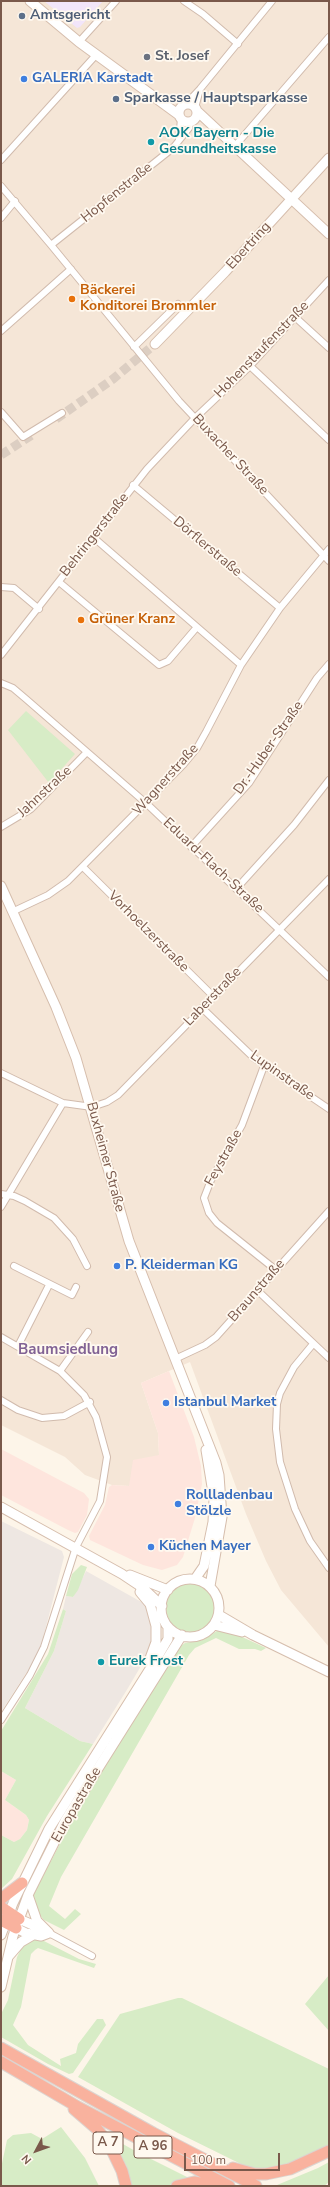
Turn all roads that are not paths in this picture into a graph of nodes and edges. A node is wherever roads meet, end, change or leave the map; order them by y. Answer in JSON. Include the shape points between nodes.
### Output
{"nodes":[{"id":1,"x":30,"y":1,"type":"edge"},
{"id":2,"x":116,"y":1,"type":"edge"},
{"id":3,"x":184,"y":1,"type":"edge"},
{"id":4,"x":272,"y":1,"type":"edge"},
{"id":5,"x":329,"y":37,"type":"edge"},
{"id":6,"x":79,"y":42,"type":"junction"},
{"id":7,"x":238,"y":44,"type":"junction"},
{"id":8,"x":96,"y":55,"type":"junction"},
{"id":9,"x":200,"y":90,"type":"junction"},
{"id":10,"x":162,"y":102,"type":"junction"},
{"id":11,"x":184,"y":105,"type":"junction"},
{"id":12,"x":196,"y":110,"type":"junction"},
{"id":13,"x":180,"y":117,"type":"junction"},
{"id":14,"x":192,"y":121,"type":"junction"},
{"id":15,"x":212,"y":127,"type":"junction"},
{"id":16,"x":179,"y":139,"type":"junction"},
{"id":17,"x":235,"y":146,"type":"junction"},
{"id":18,"x":329,"y":158,"type":"edge"},
{"id":19,"x":1,"y":160,"type":"edge"},
{"id":20,"x":1,"y":186,"type":"edge"},
{"id":21,"x":292,"y":199,"type":"junction"},
{"id":22,"x":15,"y":201,"type":"junction"},
{"id":23,"x":1,"y":218,"type":"edge"},
{"id":24,"x":329,"y":234,"type":"edge"},
{"id":25,"x":52,"y":245,"type":"junction"},
{"id":26,"x":71,"y":269,"type":"junction"},
{"id":27,"x":329,"y":280,"type":"edge"},
{"id":28,"x":178,"y":304,"type":"dead end"},
{"id":29,"x":294,"y":317,"type":"junction"},
{"id":30,"x":1,"y":331,"type":"edge"},
{"id":31,"x":155,"y":344,"type":"tunnel mouth"},
{"id":32,"x":134,"y":347,"type":"junction"},
{"id":33,"x":329,"y":348,"type":"edge"},
{"id":34,"x":250,"y":366,"type":"junction"},
{"id":35,"x":1,"y":412,"type":"edge"},
{"id":36,"x":62,"y":413,"type":"tunnel mouth"},
{"id":37,"x":195,"y":418,"type":"junction"},
{"id":38,"x":329,"y":440,"type":"edge"},
{"id":39,"x":133,"y":485,"type":"junction"},
{"id":40,"x":93,"y":537,"type":"junction"},
{"id":41,"x":329,"y":549,"type":"edge"},
{"id":42,"x":323,"y":555,"type":"junction"},
{"id":43,"x":329,"y":561,"type":"edge"},
{"id":44,"x":59,"y":582,"type":"junction"},
{"id":45,"x":1,"y":587,"type":"edge"},
{"id":46,"x":280,"y":608,"type":"junction"},
{"id":47,"x":38,"y":609,"type":"junction"},
{"id":48,"x":197,"y":627,"type":"junction"},
{"id":49,"x":1,"y":656,"type":"edge"},
{"id":50,"x":329,"y":664,"type":"edge"},
{"id":51,"x":241,"y":666,"type":"junction"},
{"id":52,"x":1,"y":684,"type":"edge"},
{"id":53,"x":86,"y":752,"type":"junction"},
{"id":54,"x":329,"y":780,"type":"edge"},
{"id":55,"x":146,"y":804,"type":"junction"},
{"id":56,"x":1,"y":827,"type":"edge"},
{"id":57,"x":191,"y":847,"type":"junction"},
{"id":58,"x":82,"y":867,"type":"junction"},
{"id":59,"x":329,"y":879,"type":"edge"},
{"id":60,"x":1,"y":886,"type":"edge"},
{"id":61,"x":236,"y":889,"type":"junction"},
{"id":62,"x":14,"y":911,"type":"junction"},
{"id":63,"x":279,"y":928,"type":"junction"},
{"id":64,"x":329,"y":977,"type":"edge"},
{"id":65,"x":213,"y":996,"type":"junction"},
{"id":66,"x":202,"y":1008,"type":"junction"},
{"id":67,"x":264,"y":1066,"type":"junction"},
{"id":68,"x":1,"y":1073,"type":"edge"},
{"id":69,"x":63,"y":1103,"type":"junction"},
{"id":70,"x":92,"y":1107,"type":"junction"},
{"id":71,"x":329,"y":1109,"type":"edge"},
{"id":72,"x":1,"y":1194,"type":"edge"},
{"id":73,"x":8,"y":1194,"type":"junction"},
{"id":74,"x":1,"y":1207,"type":"edge"},
{"id":75,"x":329,"y":1211,"type":"edge"},
{"id":76,"x":14,"y":1266,"type":"dead end"},
{"id":77,"x":87,"y":1266,"type":"dead end"},
{"id":78,"x":276,"y":1270,"type":"junction"},
{"id":79,"x":50,"y":1285,"type":"junction"},
{"id":80,"x":76,"y":1287,"type":"dead end"},
{"id":81,"x":258,"y":1291,"type":"junction"},
{"id":82,"x":88,"y":1332,"type":"dead end"},
{"id":83,"x":1,"y":1337,"type":"edge"},
{"id":84,"x":313,"y":1344,"type":"junction"},
{"id":85,"x":18,"y":1346,"type":"junction"},
{"id":86,"x":329,"y":1358,"type":"edge"},
{"id":87,"x":175,"y":1359,"type":"junction"},
{"id":88,"x":60,"y":1371,"type":"junction"},
{"id":89,"x":1,"y":1400,"type":"edge"},
{"id":90,"x":90,"y":1402,"type":"junction"},
{"id":91,"x":203,"y":1431,"type":"junction"},
{"id":92,"x":1,"y":1507,"type":"edge"},
{"id":93,"x":76,"y":1547,"type":"junction"},
{"id":94,"x":329,"y":1568,"type":"edge"},
{"id":95,"x":122,"y":1574,"type":"junction"},
{"id":96,"x":195,"y":1579,"type":"junction"},
{"id":97,"x":210,"y":1586,"type":"junction"},
{"id":98,"x":168,"y":1590,"type":"junction"},
{"id":99,"x":162,"y":1606,"type":"junction"},
{"id":100,"x":219,"y":1614,"type":"junction"},
{"id":101,"x":214,"y":1625,"type":"junction"},
{"id":102,"x":168,"y":1627,"type":"junction"},
{"id":103,"x":253,"y":1635,"type":"junction"},
{"id":104,"x":182,"y":1636,"type":"junction"},
{"id":105,"x":329,"y":1672,"type":"edge"},
{"id":106,"x":142,"y":1681,"type":"junction"},
{"id":107,"x":1,"y":1720,"type":"edge"},
{"id":108,"x":22,"y":1883,"type":"junction"},
{"id":109,"x":28,"y":1895,"type":"junction"},
{"id":110,"x":1,"y":1899,"type":"edge"},
{"id":111,"x":4,"y":1915,"type":"edge"},
{"id":112,"x":17,"y":1924,"type":"junction"},
{"id":113,"x":49,"y":1933,"type":"junction"},
{"id":114,"x":1,"y":1935,"type":"edge"},
{"id":115,"x":33,"y":1935,"type":"junction"},
{"id":116,"x":92,"y":1956,"type":"dead end"},
{"id":117,"x":7,"y":1958,"type":"junction"},
{"id":118,"x":1,"y":1987,"type":"edge"},
{"id":119,"x":1,"y":2048,"type":"edge"},
{"id":120,"x":1,"y":2062,"type":"edge"},
{"id":121,"x":77,"y":2109,"type":"junction"},
{"id":122,"x":329,"y":2151,"type":"edge"},
{"id":123,"x":194,"y":2154,"type":"junction"},
{"id":124,"x":126,"y":2186,"type":"edge"},
{"id":125,"x":177,"y":2186,"type":"edge"},
{"id":126,"x":215,"y":2186,"type":"edge"},
{"id":127,"x":229,"y":2186,"type":"edge"},
{"id":128,"x":256,"y":2186,"type":"edge"}],
"edges":[{"from":1,"to":6,"type":"main road"},
{"from":2,"to":6,"type":"street"},
{"from":3,"to":7,"type":"street"},
{"from":4,"to":7,"type":"street"},
{"from":5,"to":17,"type":"street"},
{"from":6,"to":8,"type":"main road"},
{"from":7,"to":9,"type":"street"},
{"from":8,"to":10,"type":"main road"},
{"from":8,"to":19,"type":"street"},
{"from":9,"to":11,"type":"street"},
{"from":9,"to":12,"type":"street"},
{"from":10,"to":11,"type":"main road"},
{"from":10,"to":13,"type":"main road"},
{"from":11,"to":12,"type":"main road"},
{"from":11,"to":13,"type":"main road"},
{"from":12,"to":14,"type":"main road"},
{"from":12,"to":15,"type":"main road"},
{"from":13,"to":14,"type":"main road"},
{"from":13,"to":16,"type":"street"},
{"from":14,"to":15,"type":"main road"},
{"from":14,"to":16,"type":"street","name":"Hopfenstraße"},
{"from":15,"to":17,"type":"main road"},
{"from":16,"to":25,"type":"street","name":"Hopfenstraße","via":[[173,148]]},
{"from":17,"to":21,"type":"main road"},
{"from":18,"to":21,"type":"main road","name":"Ebertring"},
{"from":20,"to":22,"type":"street","name":"Buxacher Straße"},
{"from":21,"to":24,"type":"main road"},
{"from":21,"to":31,"type":"main road","name":"Ebertring"},
{"from":22,"to":23,"type":"street"},
{"from":22,"to":25,"type":"street","name":"Buxacher Straße"},
{"from":25,"to":26,"type":"street","name":"Buxacher Straße"},
{"from":26,"to":30,"type":"street"},
{"from":26,"to":32,"type":"street","name":"Buxacher Straße"},
{"from":27,"to":29,"type":"street","name":"Hohenstaufenstraße"},
{"from":28,"to":32,"type":"street"},
{"from":29,"to":33,"type":"street"},
{"from":29,"to":34,"type":"street","name":"Hohenstaufenstraße"},
{"from":32,"to":37,"type":"street","name":"Buxacher Straße"},
{"from":34,"to":37,"type":"street","name":"Hohenstaufenstraße"},
{"from":34,"to":38,"type":"street"},
{"from":35,"to":36,"type":"street","via":[[24,437]]},
{"from":37,"to":39,"type":"street","name":"Behringerstraße"},
{"from":37,"to":42,"type":"street","name":"Buxacher Straße"},
{"from":39,"to":40,"type":"street","name":"Behringerstraße"},
{"from":39,"to":46,"type":"street","name":"Dörflerstraße"},
{"from":40,"to":44,"type":"street","name":"Behringerstraße"},
{"from":40,"to":48,"type":"street"},
{"from":41,"to":42,"type":"street","name":"Wagnerstraße"},
{"from":42,"to":43,"type":"street","name":"Buxacher Straße"},
{"from":42,"to":46,"type":"street","name":"Wagnerstraße"},
{"from":44,"to":47,"type":"street","name":"Behringerstraße"},
{"from":44,"to":48,"type":"street","via":[[159,665],[168,661]]},
{"from":45,"to":47,"type":"street","via":[[14,588]]},
{"from":46,"to":51,"type":"street","name":"Wagnerstraße"},
{"from":47,"to":49,"type":"street","name":"Behringerstraße"},
{"from":48,"to":51,"type":"street"},
{"from":50,"to":57,"type":"street","name":"Dr.-Huber-Straße","via":[[317,678],[248,783]]},
{"from":51,"to":55,"type":"street","name":"Wagnerstraße","via":[[197,748]]},
{"from":52,"to":53,"type":"street","name":"Eduard-Flach-Straße","via":[[13,688]]},
{"from":53,"to":55,"type":"street","name":"Eduard-Flach-Straße"},
{"from":53,"to":56,"type":"street","name":"Jahnstraße","via":[[31,809]]},
{"from":54,"to":61,"type":"street","via":[[294,825]]},
{"from":55,"to":57,"type":"street","name":"Eduard-Flach-Straße"},
{"from":55,"to":58,"type":"street","name":"Wagnerstraße"},
{"from":57,"to":61,"type":"street","name":"Eduard-Flach-Straße"},
{"from":58,"to":62,"type":"street","name":"Wagnerstraße","via":[[55,890]]},
{"from":58,"to":65,"type":"street","name":"Vorhoelzerstraße"},
{"from":59,"to":63,"type":"street","name":"Laberstraße"},
{"from":60,"to":62,"type":"main road","name":"Buxheimer Straße"},
{"from":61,"to":63,"type":"street","name":"Eduard-Flach-Straße"},
{"from":62,"to":70,"type":"main road","name":"Buxheimer Straße","via":[[64,1026]]},
{"from":63,"to":64,"type":"street","name":"Eduard-Flach-Straße"},
{"from":63,"to":65,"type":"street","name":"Laberstraße"},
{"from":65,"to":66,"type":"street","name":"Laberstraße"},
{"from":66,"to":67,"type":"street","name":"Lupinstraße"},
{"from":66,"to":70,"type":"street","name":"Laberstraße","via":[[118,1095]]},
{"from":67,"to":71,"type":"street","name":"Lupinstraße"},
{"from":67,"to":78,"type":"street","name":"Feystraße","via":[[242,1125],[211,1180],[204,1198],[209,1214],[217,1223]]},
{"from":68,"to":69,"type":"street"},
{"from":69,"to":70,"type":"street"},
{"from":69,"to":73,"type":"street"},
{"from":70,"to":87,"type":"main road","name":"Buxheimer Straße","via":[[129,1241]]},
{"from":72,"to":73,"type":"street"},
{"from":73,"to":74,"type":"street"},
{"from":73,"to":77,"type":"street","via":[[54,1218],[73,1239]]},
{"from":75,"to":78,"type":"street","name":"Braunstraße"},
{"from":76,"to":79,"type":"street"},
{"from":78,"to":81,"type":"street","name":"Braunstraße"},
{"from":79,"to":80,"type":"street","via":[[72,1295]]},
{"from":79,"to":85,"type":"street"},
{"from":81,"to":84,"type":"street"},
{"from":81,"to":87,"type":"street","name":"Braunstraße","via":[[211,1342]]},
{"from":82,"to":88,"type":"street"},
{"from":83,"to":85,"type":"street"},
{"from":84,"to":86,"type":"street"},
{"from":84,"to":94,"type":"street","via":[[291,1372],[280,1393],[276,1429],[280,1462],[295,1509],[310,1541]]},
{"from":85,"to":88,"type":"street"},
{"from":87,"to":91,"type":"main road","name":"Buxheimer Straße"},
{"from":88,"to":90,"type":"street"},
{"from":89,"to":90,"type":"street","via":[[18,1410],[42,1418],[64,1416]]},
{"from":90,"to":93,"type":"street","via":[[107,1457],[100,1501]]},
{"from":91,"to":96,"type":"main road","name":"Buxheimer Straße","via":[[214,1499],[213,1522],[204,1566]]},
{"from":91,"to":97,"type":"main road","name":"Buxheimer Straße","via":[[216,1463],[222,1501],[220,1532]]},
{"from":92,"to":93,"type":"main road"},
{"from":93,"to":95,"type":"main road"},
{"from":93,"to":107,"type":"street","via":[[44,1648]]},
{"from":95,"to":98,"type":"main road"},
{"from":95,"to":99,"type":"main road","via":[[143,1588]]},
{"from":95,"to":106,"type":"main road","via":[[128,1586],[147,1599],[156,1626],[156,1642]]},
{"from":96,"to":97,"type":"main road"},
{"from":96,"to":98,"type":"main road","via":[[183,1580]]},
{"from":97,"to":100,"type":"main road","via":[[217,1596]]},
{"from":98,"to":99,"type":"main road"},
{"from":99,"to":102,"type":"main road","via":[[163,1617]]},
{"from":100,"to":101,"type":"main road"},
{"from":100,"to":103,"type":"main road"},
{"from":101,"to":103,"type":"main road"},
{"from":101,"to":104,"type":"main road","via":[[200,1635]]},
{"from":102,"to":104,"type":"main road"},
{"from":102,"to":106,"type":"main road","name":"Europastraße","via":[[168,1639]]},
{"from":103,"to":105,"type":"main road"},
{"from":104,"to":109,"type":"main road","name":"Europastraße","via":[[65,1821]]},
{"from":106,"to":108,"type":"main road","name":"Europastraße","via":[[48,1829]]},
{"from":108,"to":110,"type":"highway"},
{"from":108,"to":111,"type":"main road","name":"Europastraße"},
{"from":109,"to":112,"type":"main road","name":"Europastraße"},
{"from":109,"to":113,"type":"main road","via":[[37,1921]]},
{"from":111,"to":112,"type":"highway"},
{"from":111,"to":114,"type":"main road","name":"Europastraße"},
{"from":112,"to":113,"type":"main road"},
{"from":112,"to":115,"type":"main road"},
{"from":112,"to":117,"type":"main road","name":"Europastraße"},
{"from":113,"to":115,"type":"main road"},
{"from":113,"to":116,"type":"street"},
{"from":115,"to":117,"type":"main road","via":[[21,1942]]},
{"from":117,"to":118,"type":"main road","name":"Europastraße"},
{"from":119,"to":123,"type":"highway","number":"A 96","via":[[55,2080]]},
{"from":120,"to":121,"type":"highway"},
{"from":121,"to":124,"type":"highway","number":"A 7","via":[[109,2144]]},
{"from":121,"to":127,"type":"highway","number":"A 96"},
{"from":122,"to":123,"type":"highway","via":[[290,2169],[255,2174]]},
{"from":123,"to":128,"type":"highway","number":"A 96"},
{"from":125,"to":126,"type":"highway","via":[[194,2182]]}]}
